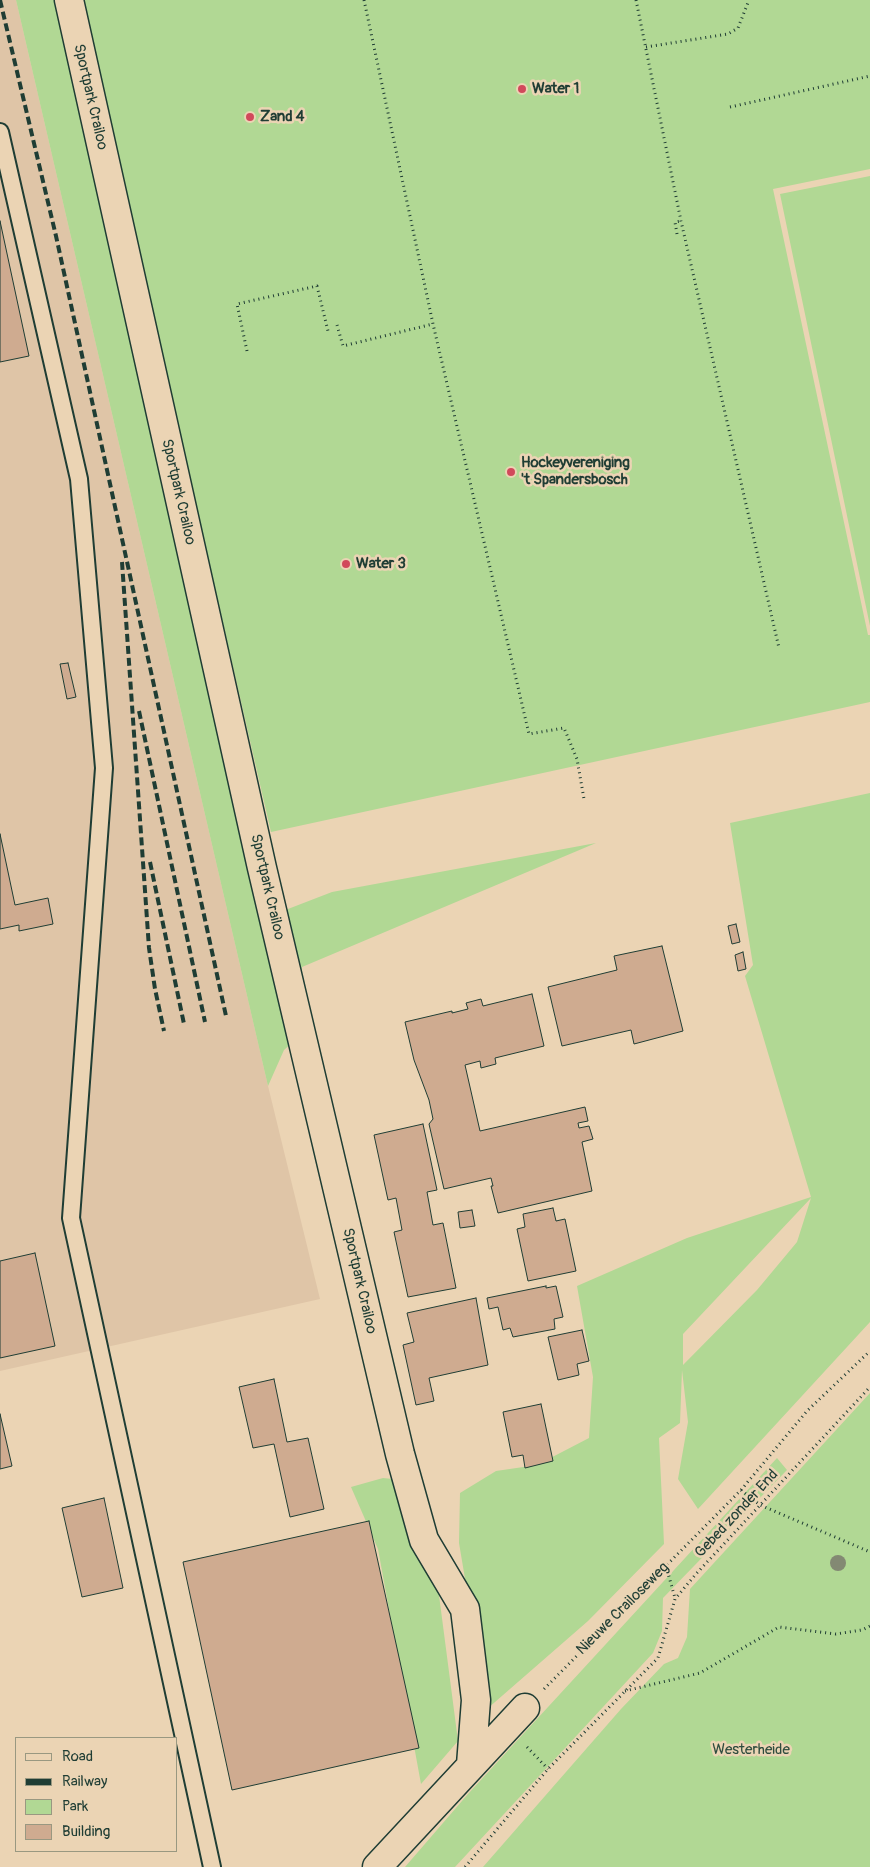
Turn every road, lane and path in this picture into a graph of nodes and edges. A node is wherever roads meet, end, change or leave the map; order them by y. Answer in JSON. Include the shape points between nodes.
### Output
{"nodes":[{"id":1,"x":69,"y":0,"type":"edge"},
{"id":2,"x":364,"y":0,"type":"edge"},
{"id":3,"x":636,"y":0,"type":"edge"},
{"id":4,"x":749,"y":0,"type":"edge"},
{"id":5,"x":646,"y":47,"type":"junction"},
{"id":6,"x":870,"y":76,"type":"edge"},
{"id":7,"x":730,"y":107,"type":"dead end"},
{"id":8,"x":0,"y":132,"type":"edge"},
{"id":9,"x":682,"y":221,"type":"junction"},
{"id":10,"x":676,"y":234,"type":"dead end"},
{"id":11,"x":434,"y":324,"type":"junction"},
{"id":12,"x":337,"y":325,"type":"dead end"},
{"id":13,"x":328,"y":330,"type":"dead end"},
{"id":14,"x":247,"y":351,"type":"dead end"},
{"id":15,"x":779,"y":648,"type":"dead end"},
{"id":16,"x":584,"y":799,"type":"dead end"},
{"id":17,"x":870,"y":1351,"type":"edge"},
{"id":18,"x":870,"y":1387,"type":"edge"},
{"id":19,"x":741,"y":1490,"type":"junction"},
{"id":20,"x":760,"y":1505,"type":"junction"},
{"id":21,"x":870,"y":1552,"type":"edge"},
{"id":22,"x":666,"y":1566,"type":"junction"},
{"id":23,"x":675,"y":1599,"type":"junction"},
{"id":24,"x":870,"y":1626,"type":"edge"},
{"id":25,"x":624,"y":1691,"type":"junction"},
{"id":26,"x":525,"y":1708,"type":"joint"},
{"id":27,"x":471,"y":1765,"type":"junction"},
{"id":28,"x":212,"y":1867,"type":"edge"},
{"id":29,"x":377,"y":1867,"type":"edge"},
{"id":30,"x":465,"y":1867,"type":"edge"}],
"edges":[{"from":1,"to":27,"type":"street","name":"Sportpark Crailoo","via":[[262,868],[400,1454],[424,1540],[465,1609],[476,1700]]},
{"from":2,"to":11,"type":"path"},
{"from":3,"to":5,"type":"path"},
{"from":4,"to":5,"type":"path","via":[[738,28],[728,34]]},
{"from":5,"to":9,"type":"path"},
{"from":6,"to":7,"type":"path"},
{"from":8,"to":28,"type":"lane","via":[[79,480],[104,768],[71,1218]]},
{"from":9,"to":10,"type":"path","via":[[675,222]]},
{"from":9,"to":15,"type":"path"},
{"from":11,"to":12,"type":"path","via":[[343,346]]},
{"from":11,"to":16,"type":"path","via":[[530,734],[564,728],[577,759]]},
{"from":13,"to":14,"type":"path","via":[[318,286],[237,304]]},
{"from":17,"to":19,"type":"path","name":"Nieuwe Crailoseweg","via":[[807,1411]]},
{"from":18,"to":20,"type":"path","name":"Gebed zonder End"},
{"from":19,"to":20,"type":"path"},
{"from":19,"to":22,"type":"path","name":"Nieuwe Crailoseweg"},
{"from":20,"to":21,"type":"path"},
{"from":20,"to":23,"type":"path","name":"Gebed zonder End"},
{"from":22,"to":23,"type":"path"},
{"from":22,"to":26,"type":"path","name":"Nieuwe Crailoseweg"},
{"from":23,"to":25,"type":"path","name":"Gebed zonder End","via":[[658,1658]]},
{"from":24,"to":25,"type":"path","via":[[836,1634],[779,1627],[700,1673]]},
{"from":25,"to":30,"type":"path","name":"Gebed zonder End","via":[[548,1769]]},
{"from":26,"to":27,"type":"street"},
{"from":27,"to":29,"type":"street"}]}
